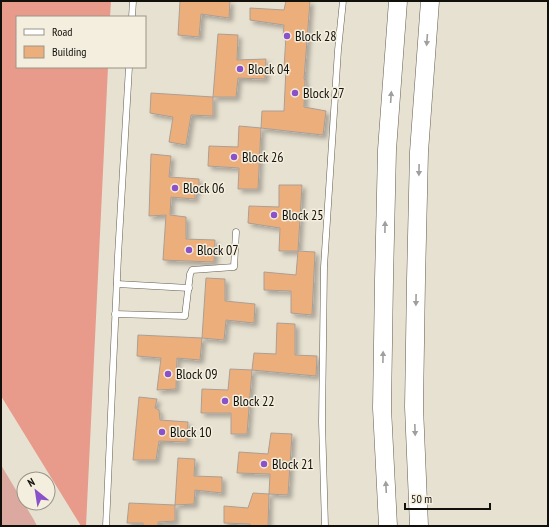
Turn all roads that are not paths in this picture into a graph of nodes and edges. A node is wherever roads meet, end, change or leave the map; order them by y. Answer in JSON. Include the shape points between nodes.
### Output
{"nodes":[{"id":1,"x":133,"y":1,"type":"edge"},
{"id":2,"x":343,"y":1,"type":"edge"},
{"id":3,"x":398,"y":1,"type":"edge"},
{"id":4,"x":430,"y":1,"type":"edge"},
{"id":5,"x":132,"y":16,"type":"edge"},
{"id":6,"x":130,"y":68,"type":"edge"},
{"id":7,"x":236,"y":232,"type":"dead end"},
{"id":8,"x":117,"y":284,"type":"junction"},
{"id":9,"x":189,"y":288,"type":"junction"},
{"id":10,"x":115,"y":314,"type":"junction"},
{"id":11,"x":106,"y":526,"type":"edge"},
{"id":12,"x":326,"y":526,"type":"edge"},
{"id":13,"x":388,"y":526,"type":"edge"},
{"id":14,"x":419,"y":526,"type":"edge"}],
"edges":[{"from":1,"to":5,"type":"lane"},
{"from":2,"to":12,"type":"lane","via":[[324,267],[322,422]]},
{"from":13,"to":3,"type":"street","one_way":true,"via":[[382,408],[384,280],[387,150]]},
{"from":4,"to":14,"type":"street","one_way":true,"via":[[420,152],[416,280],[414,407]]},
{"from":6,"to":8,"type":"lane"},
{"from":7,"to":9,"type":"lane","via":[[234,267],[192,270]]},
{"from":8,"to":9,"type":"lane"},
{"from":8,"to":10,"type":"lane"},
{"from":9,"to":10,"type":"lane","via":[[185,316]]},
{"from":10,"to":11,"type":"lane"}]}
